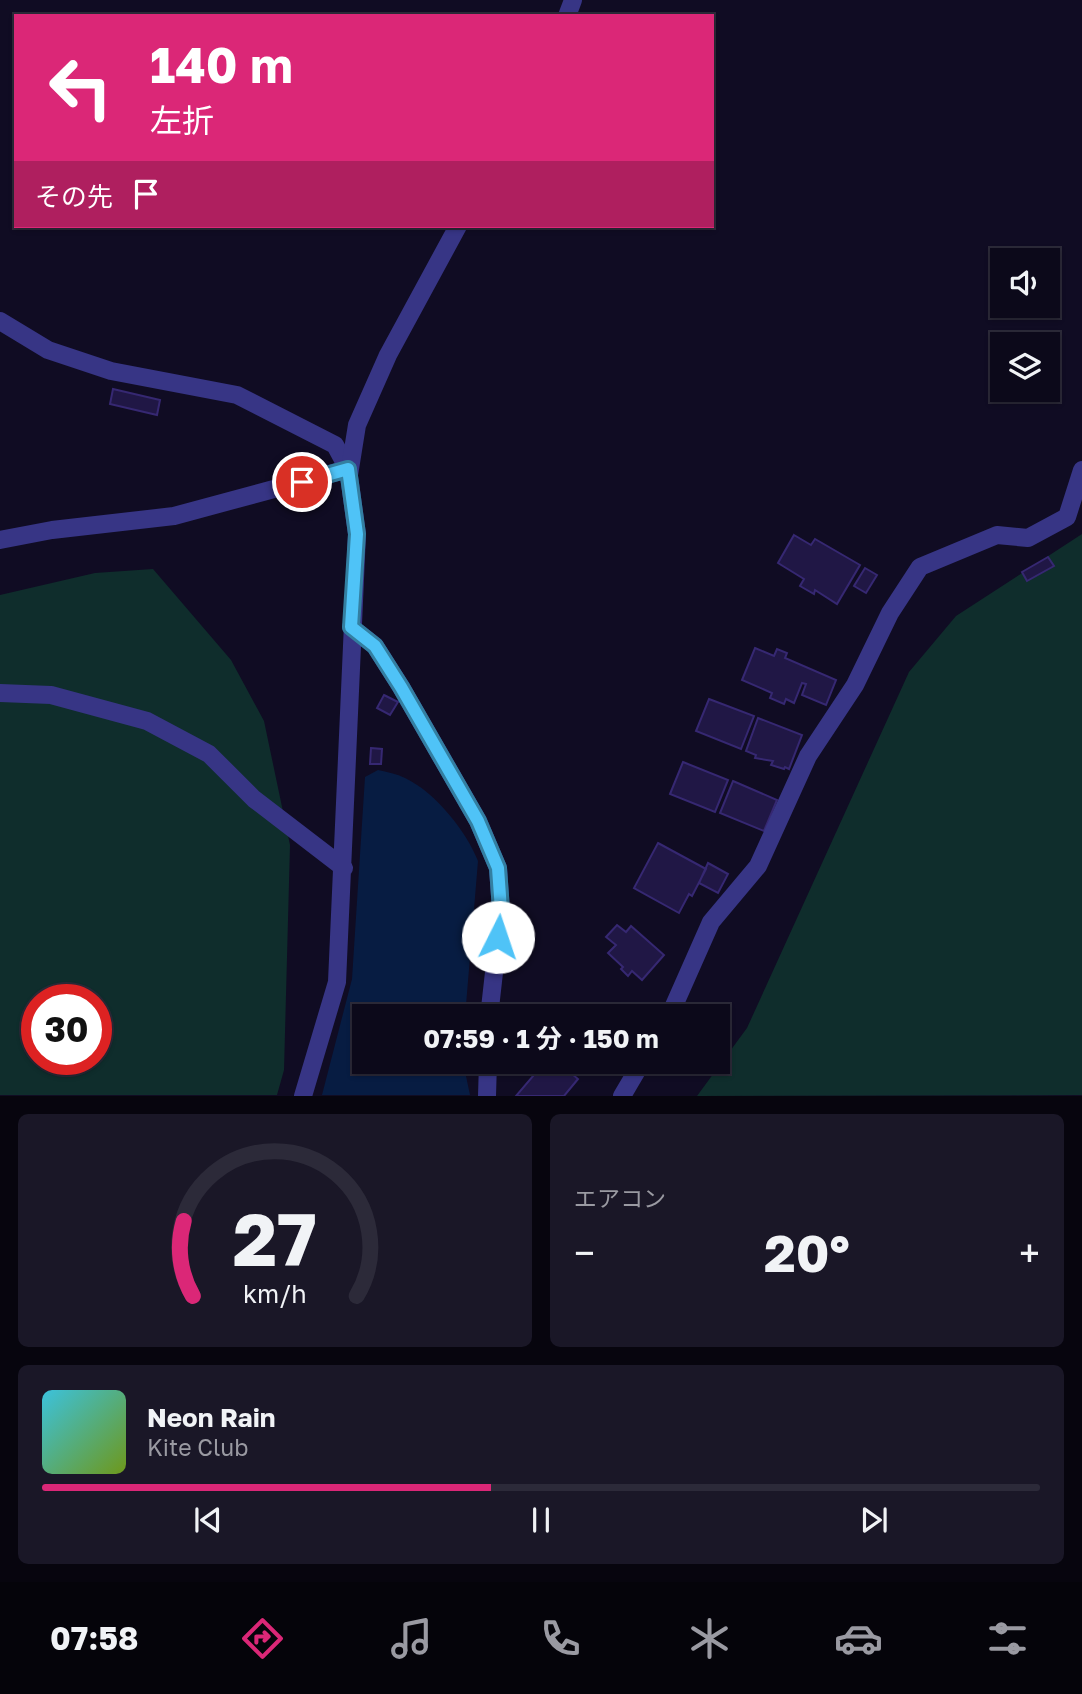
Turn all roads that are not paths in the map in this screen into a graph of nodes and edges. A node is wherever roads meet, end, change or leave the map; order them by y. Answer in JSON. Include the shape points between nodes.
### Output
{"nodes":[{"id":1,"x":457,"y":228,"type":"edge"},
{"id":2,"x":0,"y":321,"type":"edge"},
{"id":3,"x":1082,"y":470,"type":"edge"},
{"id":4,"x":348,"y":472,"type":"junction"},
{"id":5,"x":0,"y":540,"type":"edge"},
{"id":6,"x":351,"y":627,"type":"junction"},
{"id":7,"x":0,"y":693,"type":"edge"},
{"id":8,"x":344,"y":868,"type":"junction"},
{"id":9,"x":490,"y":1004,"type":"edge"},
{"id":10,"x":675,"y":1004,"type":"edge"},
{"id":11,"x":488,"y":1074,"type":"edge"},
{"id":12,"x":635,"y":1074,"type":"edge"},
{"id":13,"x":303,"y":1096,"type":"edge"},
{"id":14,"x":487,"y":1096,"type":"edge"},
{"id":15,"x":622,"y":1096,"type":"edge"}],
"edges":[{"from":1,"to":4,"type":"street","via":[[387,355],[357,425]]},
{"from":2,"to":4,"type":"street","via":[[48,351],[111,371],[237,395],[335,445]]},
{"from":3,"to":10,"type":"street","via":[[1067,517],[1028,538],[998,534],[920,567],[890,613],[855,685],[808,756],[758,866],[711,922]]},
{"from":4,"to":5,"type":"street","via":[[174,516]]},
{"from":4,"to":6,"type":"street","via":[[357,534]]},
{"from":6,"to":8,"type":"street"},
{"from":6,"to":9,"type":"street","via":[[375,646],[401,687],[478,821],[498,868],[501,910]]},
{"from":7,"to":8,"type":"street","via":[[51,695],[147,721],[209,754],[254,799]]},
{"from":8,"to":13,"type":"street","via":[[337,982]]},
{"from":11,"to":14,"type":"street"},
{"from":12,"to":15,"type":"street"}]}
